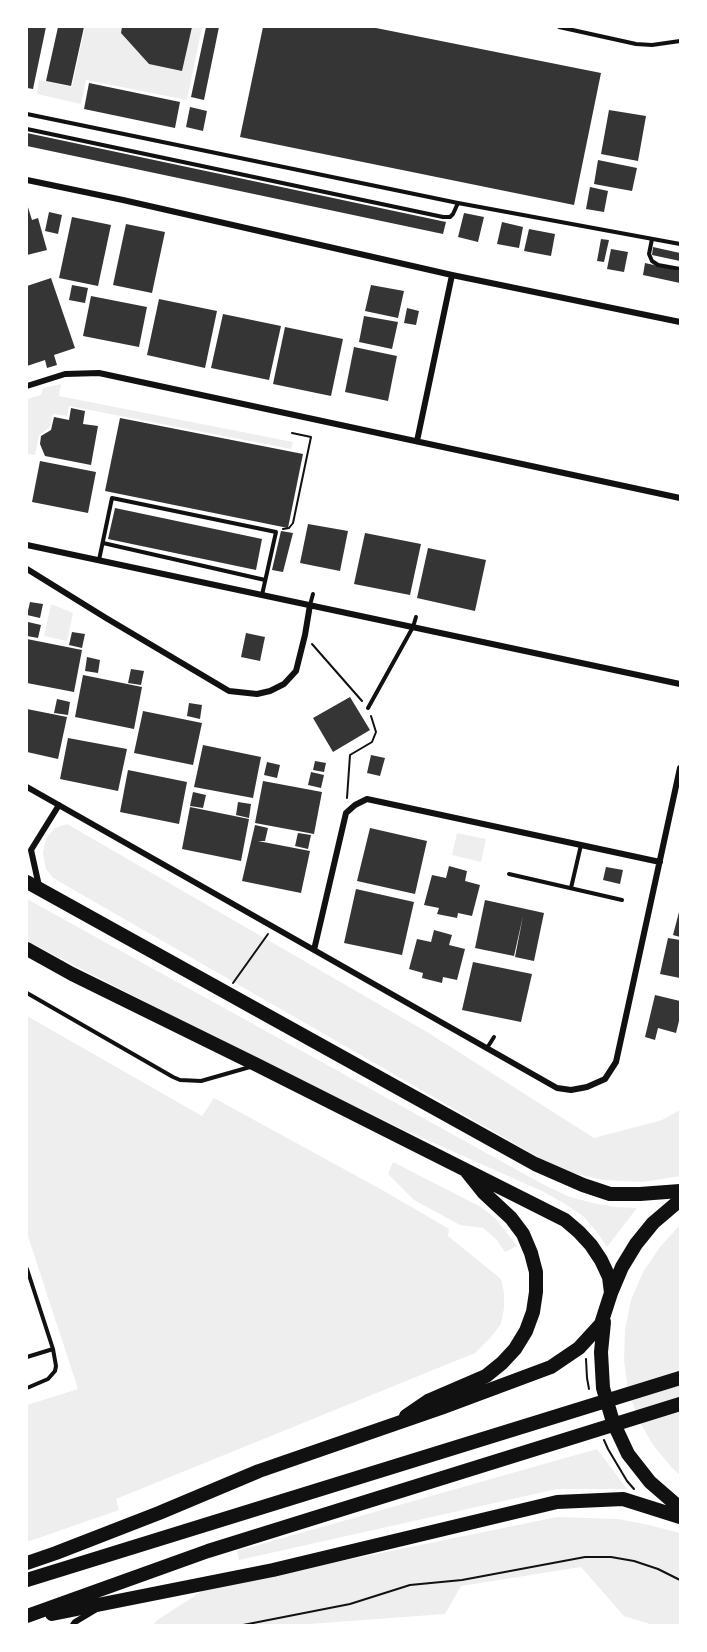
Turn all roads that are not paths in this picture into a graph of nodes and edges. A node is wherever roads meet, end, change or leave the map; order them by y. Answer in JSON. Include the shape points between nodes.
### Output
{"nodes":[{"id":1,"x":559,"y":27,"type":"edge"},
{"id":2,"x":680,"y":41,"type":"edge"},
{"id":3,"x":27,"y":114,"type":"edge"},
{"id":4,"x":27,"y":129,"type":"edge"},
{"id":5,"x":27,"y":180,"type":"edge"},
{"id":6,"x":458,"y":202,"type":"junction"},
{"id":7,"x":652,"y":238,"type":"junction"},
{"id":8,"x":680,"y":244,"type":"edge"},
{"id":9,"x":680,"y":269,"type":"edge"},
{"id":10,"x":452,"y":275,"type":"junction"},
{"id":11,"x":680,"y":322,"type":"edge"},
{"id":12,"x":27,"y":386,"type":"edge"},
{"id":13,"x":417,"y":441,"type":"junction"},
{"id":14,"x":680,"y":498,"type":"edge"},
{"id":15,"x":103,"y":543,"type":"junction"},
{"id":16,"x":27,"y":545,"type":"edge"},
{"id":17,"x":99,"y":560,"type":"junction"},
{"id":18,"x":27,"y":569,"type":"edge"},
{"id":19,"x":265,"y":580,"type":"junction"},
{"id":20,"x":313,"y":594,"type":"dead end"},
{"id":21,"x":262,"y":595,"type":"junction"},
{"id":22,"x":310,"y":605,"type":"junction"},
{"id":23,"x":416,"y":616,"type":"dead end"},
{"id":24,"x":413,"y":627,"type":"junction"},
{"id":25,"x":680,"y":684,"type":"edge"},
{"id":26,"x":368,"y":708,"type":"road end"},
{"id":27,"x":680,"y":768,"type":"edge"},
{"id":28,"x":27,"y":787,"type":"edge"},
{"id":29,"x":59,"y":806,"type":"junction"},
{"id":30,"x":581,"y":845,"type":"junction"},
{"id":31,"x":29,"y":850,"type":"edge"},
{"id":32,"x":660,"y":862,"type":"junction"},
{"id":33,"x":509,"y":874,"type":"dead end"},
{"id":34,"x":27,"y":882,"type":"edge"},
{"id":35,"x":571,"y":888,"type":"junction"},
{"id":36,"x":40,"y":889,"type":"junction"},
{"id":37,"x":622,"y":900,"type":"dead end"},
{"id":38,"x":27,"y":949,"type":"edge"},
{"id":39,"x":314,"y":950,"type":"junction"},
{"id":40,"x":27,"y":993,"type":"edge"},
{"id":41,"x":494,"y":1037,"type":"dead end"},
{"id":42,"x":486,"y":1048,"type":"junction"},
{"id":43,"x":257,"y":1065,"type":"junction"},
{"id":44,"x":466,"y":1170,"type":"junction"},
{"id":45,"x":680,"y":1191,"type":"edge"},
{"id":46,"x":680,"y":1200,"type":"edge"},
{"id":47,"x":27,"y":1269,"type":"edge"},
{"id":48,"x":611,"y":1293,"type":"junction"},
{"id":49,"x":604,"y":1317,"type":"junction"},
{"id":50,"x":53,"y":1349,"type":"junction"},
{"id":51,"x":27,"y":1357,"type":"edge"},
{"id":52,"x":680,"y":1378,"type":"edge"},
{"id":53,"x":27,"y":1388,"type":"edge"},
{"id":54,"x":680,"y":1404,"type":"edge"},
{"id":55,"x":399,"y":1423,"type":"junction"},
{"id":56,"x":680,"y":1508,"type":"edge"},
{"id":57,"x":680,"y":1516,"type":"edge"},
{"id":58,"x":27,"y":1563,"type":"edge"},
{"id":59,"x":27,"y":1580,"type":"edge"},
{"id":60,"x":109,"y":1602,"type":"junction"},
{"id":61,"x":27,"y":1618,"type":"edge"},
{"id":62,"x":73,"y":1625,"type":"edge"}],
"edges":[{"from":1,"to":2,"type":"lane","via":[[636,44]]},
{"from":3,"to":6,"type":"lane"},
{"from":4,"to":6,"type":"lane","via":[[443,217],[453,214]]},
{"from":5,"to":10,"type":"street"},
{"from":6,"to":7,"type":"lane"},
{"from":7,"to":8,"type":"lane"},
{"from":7,"to":9,"type":"lane","via":[[652,261]]},
{"from":10,"to":11,"type":"street"},
{"from":10,"to":13,"type":"street"},
{"from":12,"to":13,"type":"street","via":[[64,374],[99,373]]},
{"from":13,"to":14,"type":"street"},
{"from":15,"to":17,"type":"lane"},
{"from":15,"to":19,"type":"lane"},
{"from":15,"to":19,"type":"lane","via":[[112,498],[276,532]]},
{"from":16,"to":17,"type":"street"},
{"from":17,"to":21,"type":"street"},
{"from":18,"to":22,"type":"street","via":[[229,691],[257,694],[284,684],[296,671]]},
{"from":19,"to":21,"type":"lane"},
{"from":20,"to":22,"type":"lane"},
{"from":21,"to":22,"type":"street"},
{"from":22,"to":24,"type":"street"},
{"from":23,"to":24,"type":"lane"},
{"from":24,"to":25,"type":"street"},
{"from":24,"to":26,"type":"lane"},
{"from":27,"to":32,"type":"street"},
{"from":28,"to":29,"type":"street"},
{"from":29,"to":31,"type":"street"},
{"from":29,"to":39,"type":"street"},
{"from":30,"to":32,"type":"street"},
{"from":30,"to":35,"type":"lane"},
{"from":30,"to":39,"type":"street","via":[[367,799],[345,813]]},
{"from":31,"to":36,"type":"street"},
{"from":32,"to":42,"type":"street","via":[[616,1062],[605,1079],[587,1087],[557,1088]]},
{"from":33,"to":35,"type":"lane"},
{"from":34,"to":36,"type":"main road"},
{"from":35,"to":37,"type":"lane"},
{"from":36,"to":45,"type":"main road","via":[[535,1164],[610,1194]]},
{"from":38,"to":43,"type":"main road"},
{"from":39,"to":42,"type":"street"},
{"from":40,"to":43,"type":"lane","via":[[180,1080],[201,1081]]},
{"from":41,"to":42,"type":"lane"},
{"from":43,"to":44,"type":"main road"},
{"from":44,"to":48,"type":"main road","via":[[565,1220],[601,1260]]},
{"from":44,"to":55,"type":"main road","via":[[523,1234],[536,1272],[533,1312],[526,1331],[502,1363],[486,1376],[422,1404]]},
{"from":46,"to":48,"type":"main road","via":[[636,1244]]},
{"from":47,"to":50,"type":"lane"},
{"from":48,"to":49,"type":"main road"},
{"from":49,"to":55,"type":"main road","via":[[579,1348],[551,1366]]},
{"from":49,"to":56,"type":"main road","via":[[603,1388],[613,1422],[628,1454],[650,1482]]},
{"from":50,"to":51,"type":"lane"},
{"from":50,"to":53,"type":"lane","via":[[56,1366],[52,1376]]},
{"from":52,"to":59,"type":"main road"},
{"from":54,"to":61,"type":"main road","via":[[208,1551]]},
{"from":55,"to":58,"type":"main road","via":[[260,1471]]},
{"from":57,"to":60,"type":"main road","via":[[623,1499],[557,1502],[273,1570]]},
{"from":60,"to":61,"type":"main road"},
{"from":60,"to":62,"type":"street"}]}
